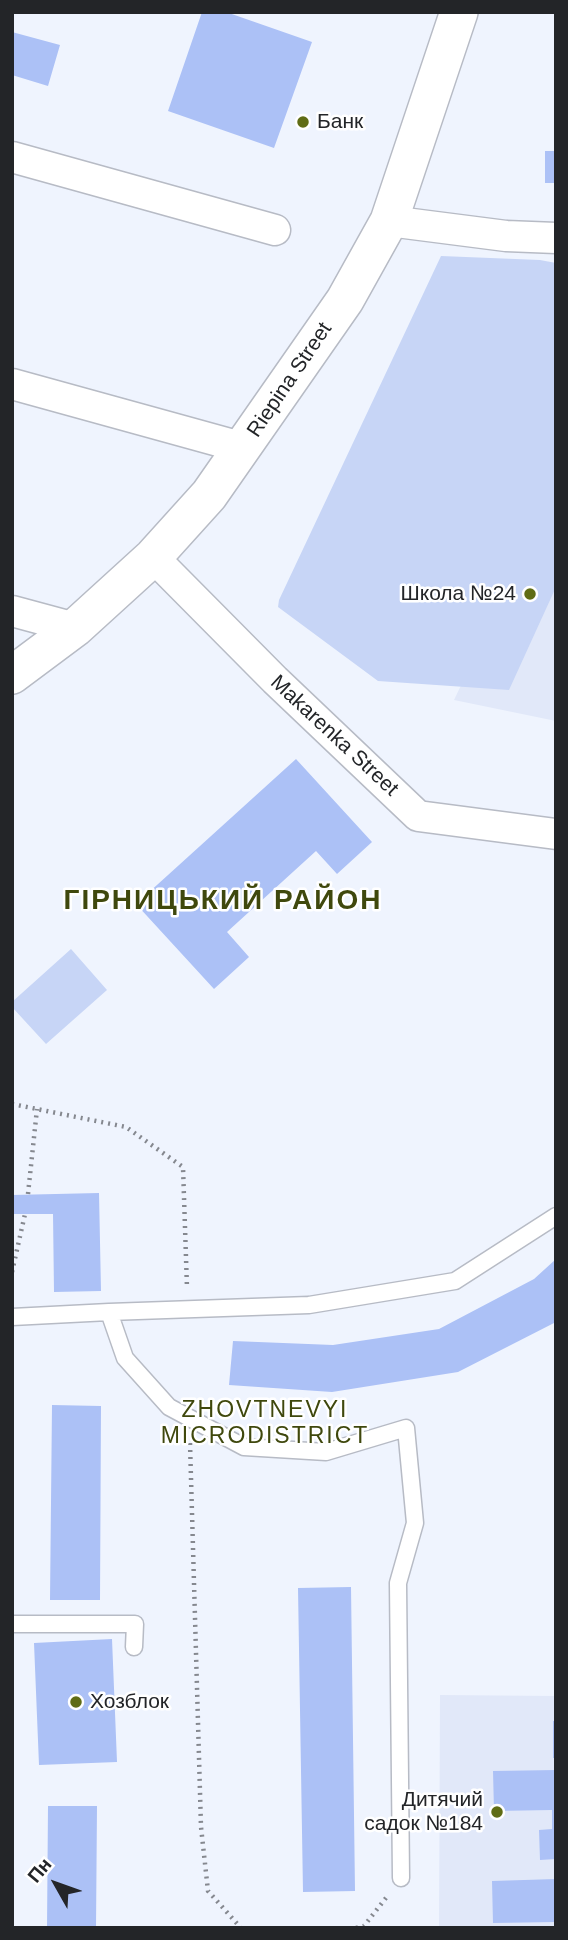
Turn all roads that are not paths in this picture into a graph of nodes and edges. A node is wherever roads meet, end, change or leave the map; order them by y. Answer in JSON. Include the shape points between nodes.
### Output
{"nodes":[{"id":1,"x":459,"y":12,"type":"edge"},
{"id":2,"x":12,"y":157,"type":"edge"},
{"id":3,"x":389,"y":221,"type":"junction"},
{"id":4,"x":275,"y":230,"type":"dead end"},
{"id":5,"x":556,"y":238,"type":"edge"},
{"id":6,"x":12,"y":384,"type":"edge"},
{"id":7,"x":244,"y":447,"type":"junction"},
{"id":8,"x":153,"y":557,"type":"junction"},
{"id":9,"x":12,"y":611,"type":"edge"},
{"id":10,"x":75,"y":628,"type":"junction"},
{"id":11,"x":12,"y":675,"type":"edge"},
{"id":12,"x":556,"y":834,"type":"edge"},
{"id":13,"x":556,"y":1216,"type":"edge"},
{"id":14,"x":109,"y":1312,"type":"junction"},
{"id":15,"x":12,"y":1317,"type":"edge"},
{"id":16,"x":12,"y":1624,"type":"edge"},
{"id":17,"x":134,"y":1647,"type":"dead end"},
{"id":18,"x":401,"y":1878,"type":"road end"}],
"edges":[{"from":1,"to":3,"type":"street","name":"Riepina Street"},
{"from":2,"to":4,"type":"street"},
{"from":3,"to":5,"type":"street"},
{"from":3,"to":7,"type":"street","name":"Riepina Street","via":[[345,300]]},
{"from":6,"to":7,"type":"street"},
{"from":7,"to":8,"type":"street","name":"Riepina Street","via":[[209,495]]},
{"from":8,"to":10,"type":"street","name":"Riepina Street"},
{"from":8,"to":12,"type":"street","name":"Makarenka Street","via":[[418,816]]},
{"from":9,"to":10,"type":"street"},
{"from":10,"to":11,"type":"street","name":"Riepina Street"},
{"from":13,"to":14,"type":"lane","via":[[456,1281],[309,1305]]},
{"from":14,"to":15,"type":"lane"},
{"from":14,"to":18,"type":"lane","via":[[125,1358],[169,1407],[244,1447],[326,1452],[406,1428],[415,1523],[398,1583]]},
{"from":16,"to":17,"type":"lane","via":[[135,1624]]}]}
